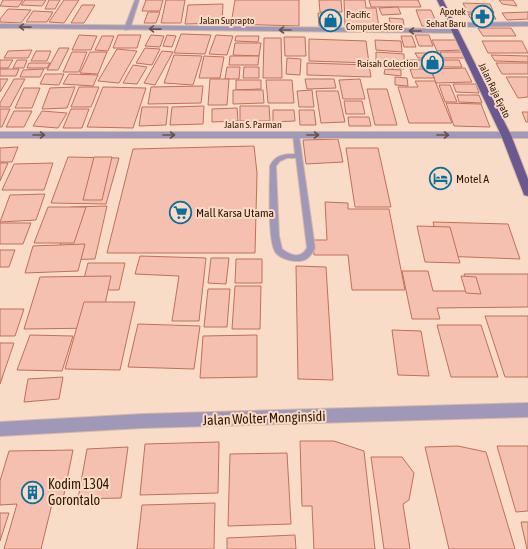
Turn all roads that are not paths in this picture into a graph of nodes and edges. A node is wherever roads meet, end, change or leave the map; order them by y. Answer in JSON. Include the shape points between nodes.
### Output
{"nodes":[{"id":1,"x":137,"y":0,"type":"edge"},
{"id":2,"x":440,"y":0,"type":"edge"},
{"id":3,"x":528,"y":24,"type":"edge"},
{"id":4,"x":0,"y":26,"type":"edge"},
{"id":5,"x":452,"y":28,"type":"junction"},
{"id":6,"x":127,"y":29,"type":"junction"},
{"id":7,"x":0,"y":135,"type":"edge"},
{"id":8,"x":296,"y":135,"type":"junction"},
{"id":9,"x":528,"y":135,"type":"edge"},
{"id":10,"x":506,"y":136,"type":"junction"},
{"id":11,"x":299,"y":156,"type":"junction"},
{"id":12,"x":528,"y":192,"type":"edge"},
{"id":13,"x":528,"y":410,"type":"edge"},
{"id":14,"x":0,"y":429,"type":"edge"}],
"edges":[{"from":1,"to":6,"type":"lane"},
{"from":2,"to":5,"type":"main road","name":"Jalan Raja Eyato"},
{"from":3,"to":5,"type":"street","name":"Jalan Suprapto"},
{"from":6,"to":4,"type":"street","name":"Jalan Suprapto","one_way":true},
{"from":5,"to":6,"type":"street","name":"Jalan Suprapto","one_way":true},
{"from":5,"to":10,"type":"main road","name":"Jalan Raja Eyato"},
{"from":7,"to":8,"type":"street","name":"Jalan S. Parman","one_way":true},
{"from":8,"to":10,"type":"street","name":"Jalan S. Parman","one_way":true},
{"from":8,"to":11,"type":"lane"},
{"from":9,"to":10,"type":"street","name":"Jalan S. Parman"},
{"from":10,"to":12,"type":"main road","name":"Jalan Raja Eyato"},
{"from":11,"to":11,"type":"lane","via":[[312,248],[307,255],[289,258],[279,251],[275,236],[272,166],[284,157]]},
{"from":13,"to":14,"type":"street","name":"Jalan Wolter Monginsidi","via":[[143,421]]}]}
